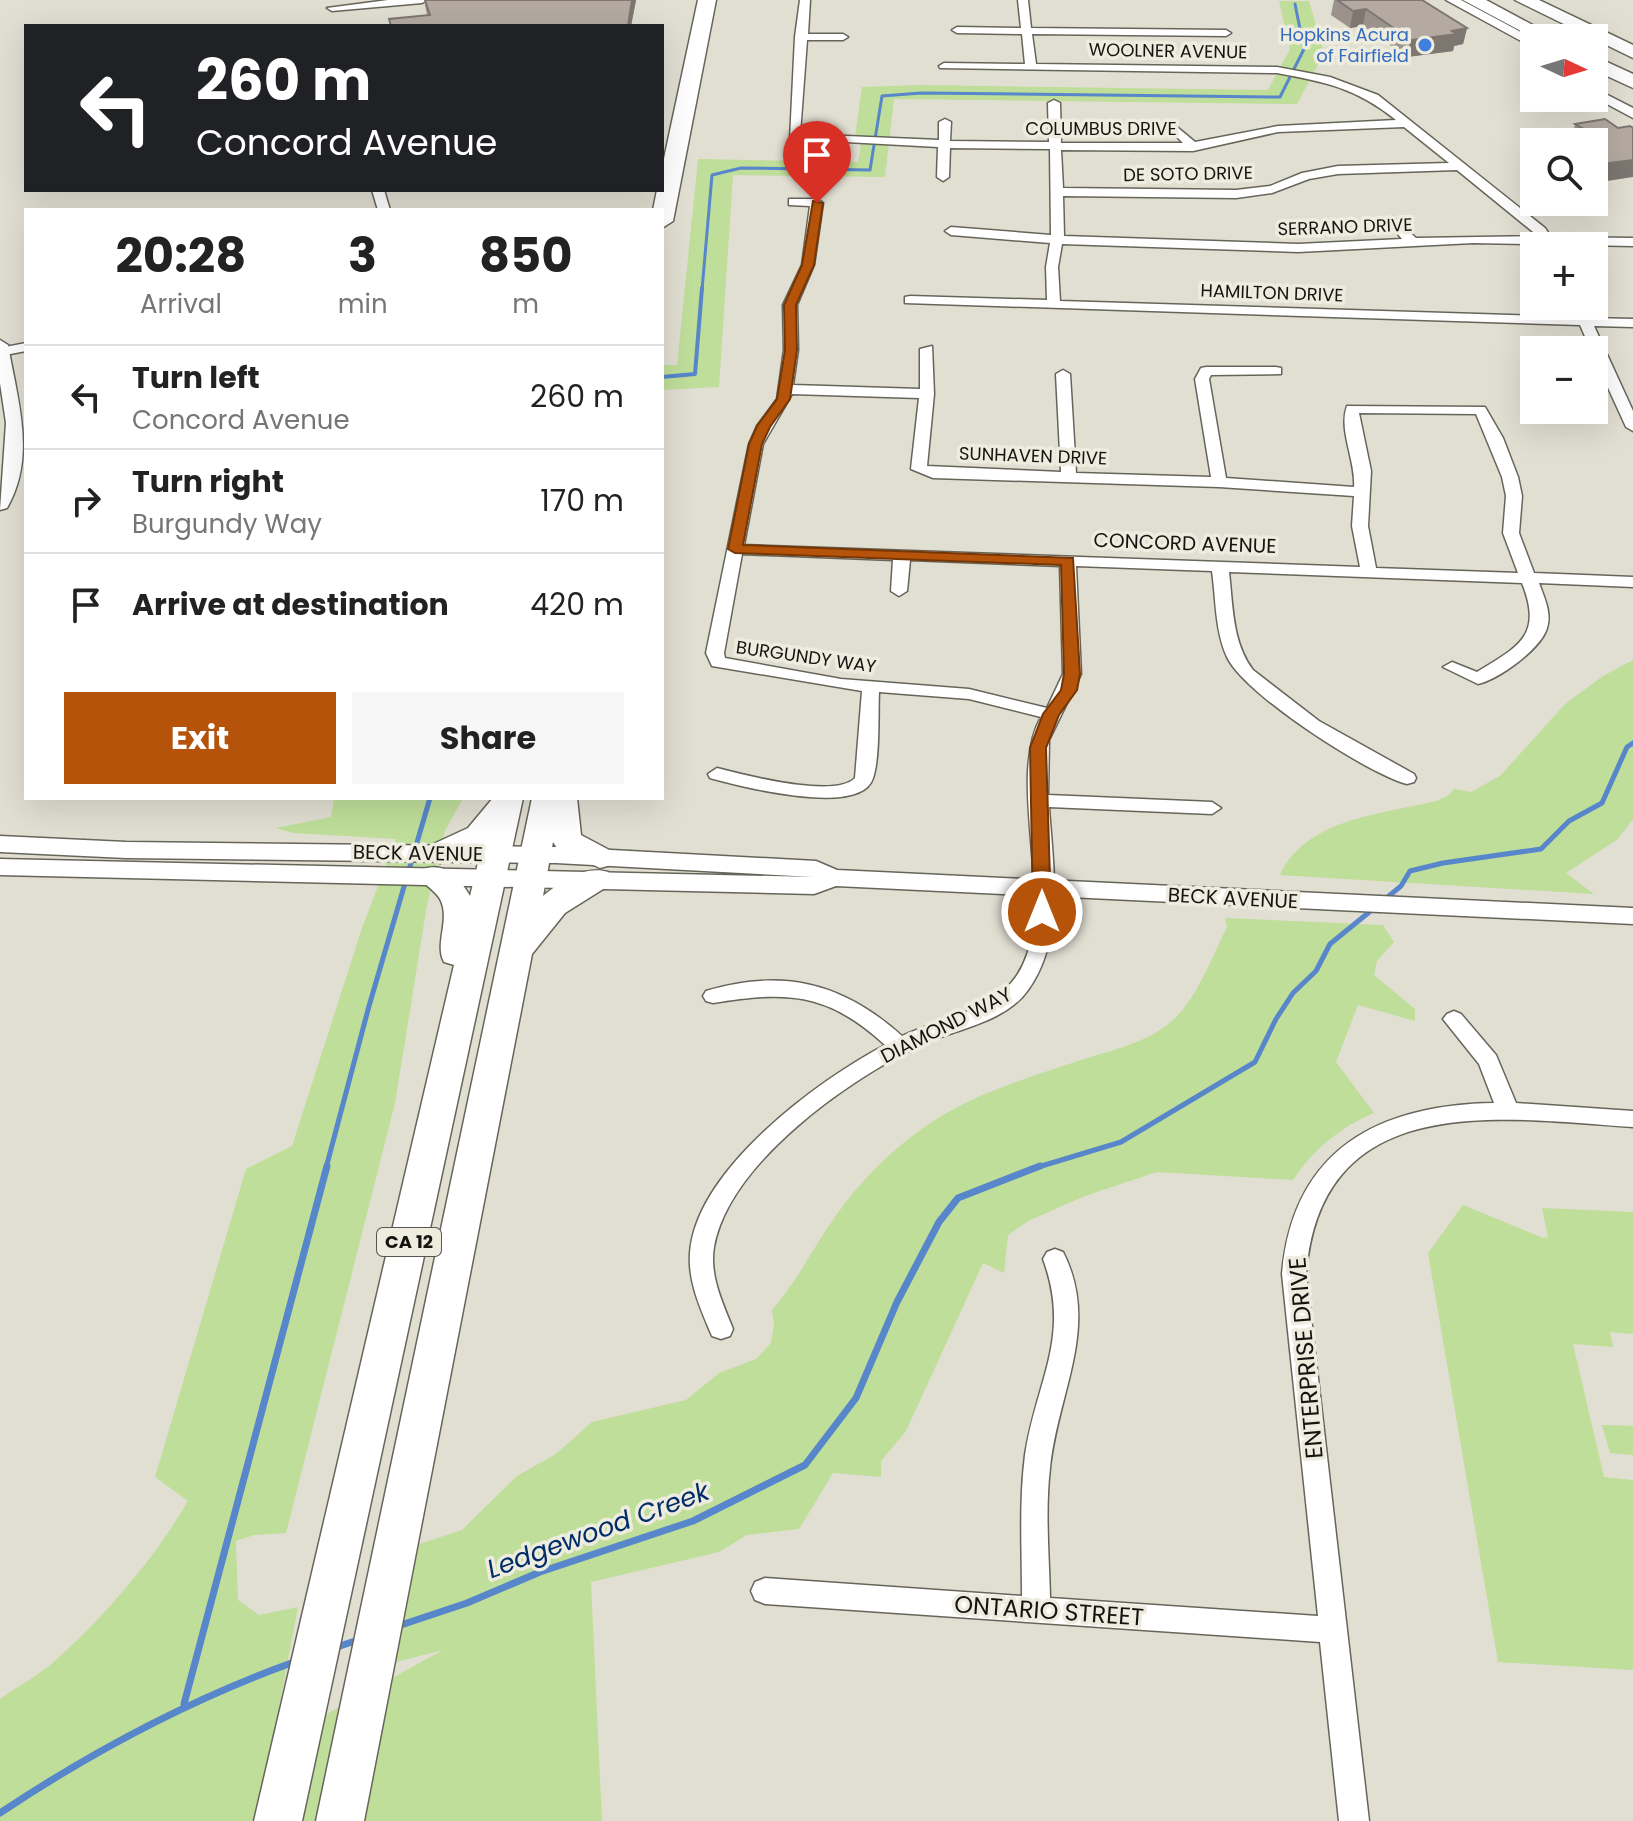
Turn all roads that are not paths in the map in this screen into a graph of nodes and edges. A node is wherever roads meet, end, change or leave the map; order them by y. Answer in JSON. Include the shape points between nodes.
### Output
{"nodes":[{"id":1,"x":422,"y":0,"type":"edge"},
{"id":2,"x":707,"y":0,"type":"edge"},
{"id":3,"x":805,"y":0,"type":"edge"},
{"id":4,"x":1023,"y":0,"type":"edge"},
{"id":5,"x":1452,"y":0,"type":"edge"},
{"id":6,"x":1472,"y":0,"type":"edge"},
{"id":7,"x":1495,"y":0,"type":"edge"},
{"id":8,"x":1524,"y":0,"type":"edge"},
{"id":9,"x":332,"y":8,"type":"edge"},
{"id":10,"x":1520,"y":24,"type":"edge"},
{"id":11,"x":1545,"y":24,"type":"edge"},
{"id":12,"x":957,"y":30,"type":"dead end"},
{"id":13,"x":1026,"y":31,"type":"junction"},
{"id":14,"x":1510,"y":32,"type":"junction"},
{"id":15,"x":1226,"y":33,"type":"dead end"},
{"id":16,"x":800,"y":37,"type":"junction"},
{"id":17,"x":843,"y":37,"type":"dead end"},
{"id":18,"x":1520,"y":37,"type":"edge"},
{"id":19,"x":1520,"y":40,"type":"edge"},
{"id":20,"x":1633,"y":52,"type":"edge"},
{"id":21,"x":1608,"y":65,"type":"edge"},
{"id":22,"x":944,"y":66,"type":"dead end"},
{"id":23,"x":1031,"y":67,"type":"junction"},
{"id":24,"x":1633,"y":68,"type":"edge"},
{"id":25,"x":1608,"y":70,"type":"edge"},
{"id":26,"x":1633,"y":84,"type":"edge"},
{"id":27,"x":1608,"y":85,"type":"edge"},
{"id":28,"x":1608,"y":100,"type":"edge"},
{"id":29,"x":1054,"y":103,"type":"dead end"},
{"id":30,"x":1632,"y":113,"type":"edge"},
{"id":31,"x":945,"y":122,"type":"dead end"},
{"id":32,"x":1407,"y":123,"type":"junction"},
{"id":33,"x":1171,"y":125,"type":"dead end"},
{"id":34,"x":944,"y":145,"type":"junction"},
{"id":35,"x":1054,"y":147,"type":"junction"},
{"id":36,"x":1193,"y":147,"type":"junction"},
{"id":37,"x":1459,"y":166,"type":"junction"},
{"id":38,"x":943,"y":177,"type":"dead end"},
{"id":39,"x":1057,"y":192,"type":"junction"},
{"id":40,"x":793,"y":202,"type":"dead end"},
{"id":41,"x":664,"y":211,"type":"edge"},
{"id":42,"x":1393,"y":221,"type":"dead end"},
{"id":43,"x":951,"y":231,"type":"dead end"},
{"id":44,"x":1542,"y":232,"type":"edge"},
{"id":45,"x":1058,"y":239,"type":"junction"},
{"id":46,"x":1520,"y":241,"type":"edge"},
{"id":47,"x":1608,"y":242,"type":"edge"},
{"id":48,"x":1633,"y":242,"type":"edge"},
{"id":49,"x":1413,"y":243,"type":"junction"},
{"id":50,"x":910,"y":300,"type":"dead end"},
{"id":51,"x":1054,"y":305,"type":"junction"},
{"id":52,"x":1584,"y":321,"type":"junction"},
{"id":53,"x":1633,"y":323,"type":"edge"},
{"id":54,"x":24,"y":339,"type":"edge"},
{"id":55,"x":0,"y":344,"type":"edge"},
{"id":56,"x":24,"y":347,"type":"edge"},
{"id":57,"x":927,"y":349,"type":"dead end"},
{"id":58,"x":0,"y":352,"type":"edge"},
{"id":59,"x":1276,"y":371,"type":"dead end"},
{"id":60,"x":1063,"y":374,"type":"dead end"},
{"id":61,"x":786,"y":389,"type":"junction"},
{"id":62,"x":927,"y":394,"type":"junction"},
{"id":63,"x":1629,"y":408,"type":"edge"},
{"id":64,"x":1633,"y":427,"type":"edge"},
{"id":65,"x":1069,"y":477,"type":"junction"},
{"id":66,"x":1219,"y":482,"type":"junction"},
{"id":67,"x":1361,"y":492,"type":"junction"},
{"id":68,"x":0,"y":504,"type":"edge"},
{"id":69,"x":735,"y":549,"type":"junction"},
{"id":70,"x":902,"y":554,"type":"junction"},
{"id":71,"x":1068,"y":561,"type":"junction"},
{"id":72,"x":1220,"y":567,"type":"junction"},
{"id":73,"x":1369,"y":572,"type":"junction"},
{"id":74,"x":1527,"y":579,"type":"junction"},
{"id":75,"x":1633,"y":582,"type":"edge"},
{"id":76,"x":899,"y":591,"type":"dead end"},
{"id":77,"x":1452,"y":667,"type":"dead end"},
{"id":78,"x":871,"y":688,"type":"junction"},
{"id":79,"x":1051,"y":714,"type":"junction"},
{"id":80,"x":717,"y":774,"type":"dead end"},
{"id":81,"x":1407,"y":778,"type":"dead end"},
{"id":82,"x":506,"y":800,"type":"edge"},
{"id":83,"x":507,"y":800,"type":"edge"},
{"id":84,"x":547,"y":800,"type":"edge"},
{"id":85,"x":562,"y":800,"type":"edge"},
{"id":86,"x":1040,"y":801,"type":"junction"},
{"id":87,"x":1212,"y":808,"type":"dead end"},
{"id":88,"x":0,"y":844,"type":"edge"},
{"id":89,"x":437,"y":865,"type":"junction"},
{"id":90,"x":492,"y":866,"type":"junction"},
{"id":91,"x":532,"y":866,"type":"junction"},
{"id":92,"x":0,"y":867,"type":"edge"},
{"id":93,"x":598,"y":868,"type":"junction"},
{"id":94,"x":1041,"y":889,"type":"junction"},
{"id":95,"x":1633,"y":916,"type":"edge"},
{"id":96,"x":513,"y":961,"type":"junction"},
{"id":97,"x":713,"y":996,"type":"dead end"},
{"id":98,"x":1454,"y":1019,"type":"dead end"},
{"id":99,"x":454,"y":1047,"type":"junction"},
{"id":100,"x":900,"y":1047,"type":"junction"},
{"id":101,"x":1509,"y":1112,"type":"junction"},
{"id":102,"x":1633,"y":1119,"type":"edge"},
{"id":103,"x":1055,"y":1259,"type":"dead end"},
{"id":104,"x":721,"y":1329,"type":"dead end"},
{"id":105,"x":765,"y":1591,"type":"dead end"},
{"id":106,"x":1036,"y":1610,"type":"junction"},
{"id":107,"x":1333,"y":1630,"type":"junction"},
{"id":108,"x":278,"y":1821,"type":"edge"},
{"id":109,"x":340,"y":1821,"type":"edge"},
{"id":110,"x":1354,"y":1821,"type":"edge"}],
"edges":[{"from":1,"to":9,"type":"street"},
{"from":2,"to":41,"type":"highway"},
{"from":3,"to":16,"type":"street"},
{"from":4,"to":13,"type":"street"},
{"from":5,"to":14,"type":"street"},
{"from":6,"to":10,"type":"highway"},
{"from":7,"to":11,"type":"highway"},
{"from":8,"to":20,"type":"highway"},
{"from":12,"to":13,"type":"street"},
{"from":13,"to":15,"type":"street"},
{"from":13,"to":23,"type":"street"},
{"from":14,"to":18,"type":"street"},
{"from":14,"to":19,"type":"street"},
{"from":16,"to":17,"type":"street"},
{"from":16,"to":34,"type":"street","name":"COLUMBUS DRIVE","via":[[794,137]]},
{"from":21,"to":24,"type":"highway"},
{"from":22,"to":23,"type":"street","name":"WOOLNER AVENUE"},
{"from":23,"to":32,"type":"street","name":"WOOLNER AVENUE","via":[[1277,70],[1374,97]]},
{"from":25,"to":26,"type":"highway"},
{"from":26,"to":27,"type":"highway"},
{"from":28,"to":30,"type":"street"},
{"from":29,"to":35,"type":"street"},
{"from":31,"to":34,"type":"street"},
{"from":32,"to":36,"type":"street","name":"COLUMBUS DRIVE","via":[[1278,129]]},
{"from":32,"to":37,"type":"street","name":"WOOLNER AVENUE"},
{"from":33,"to":36,"type":"street"},
{"from":34,"to":35,"type":"street","name":"COLUMBUS DRIVE"},
{"from":34,"to":38,"type":"street"},
{"from":35,"to":36,"type":"street","name":"COLUMBUS DRIVE"},
{"from":35,"to":39,"type":"street"},
{"from":37,"to":39,"type":"street","name":"DE SOTO DRIVE","via":[[1338,170],[1236,194]]},
{"from":37,"to":44,"type":"street","name":"WOOLNER AVENUE"},
{"from":39,"to":45,"type":"street"},
{"from":40,"to":61,"type":"street","name":"BURGUNDY WAY","via":[[817,203],[808,265],[790,305]]},
{"from":42,"to":49,"type":"street"},
{"from":43,"to":45,"type":"street","name":"SERRANO DRIVE"},
{"from":45,"to":49,"type":"street","name":"SERRANO DRIVE","via":[[1298,248]]},
{"from":45,"to":51,"type":"street","via":[[1052,267]]},
{"from":46,"to":49,"type":"street","name":"SERRANO DRIVE"},
{"from":47,"to":48,"type":"street","name":"SERRANO DRIVE"},
{"from":50,"to":51,"type":"street","name":"HAMILTON DRIVE"},
{"from":51,"to":52,"type":"street","name":"HAMILTON DRIVE"},
{"from":52,"to":53,"type":"street","name":"HAMILTON DRIVE"},
{"from":52,"to":63,"type":"street"},
{"from":54,"to":55,"type":"street"},
{"from":55,"to":58,"type":"street"},
{"from":56,"to":58,"type":"street"},
{"from":57,"to":62,"type":"street"},
{"from":58,"to":68,"type":"street","via":[[16,444]]},
{"from":59,"to":66,"type":"street","via":[[1206,371],[1202,379]]},
{"from":60,"to":65,"type":"street"},
{"from":61,"to":62,"type":"street"},
{"from":61,"to":69,"type":"street","name":"BURGUNDY WAY","via":[[756,444]]},
{"from":62,"to":65,"type":"street","name":"SUNHAVEN DRIVE","via":[[919,469]]},
{"from":63,"to":64,"type":"street"},
{"from":65,"to":66,"type":"street","name":"SUNHAVEN DRIVE"},
{"from":66,"to":67,"type":"street","name":"SUNHAVEN DRIVE"},
{"from":67,"to":73,"type":"street","via":[[1360,526]]},
{"from":67,"to":74,"type":"street","via":[[1363,471],[1352,409],[1480,410],[1490,422],[1514,496],[1512,538]]},
{"from":69,"to":70,"type":"street","name":"CONCORD AVENUE"},
{"from":69,"to":78,"type":"street","name":"BURGUNDY WAY","via":[[715,653],[718,662]]},
{"from":70,"to":71,"type":"street","name":"CONCORD AVENUE"},
{"from":70,"to":76,"type":"street"},
{"from":71,"to":72,"type":"street","name":"CONCORD AVENUE"},
{"from":71,"to":79,"type":"street","name":"DIAMOND WAY","via":[[1072,674],[1069,690]]},
{"from":72,"to":73,"type":"street","name":"CONCORD AVENUE"},
{"from":72,"to":81,"type":"street","via":[[1241,670],[1270,695]]},
{"from":73,"to":74,"type":"street","name":"CONCORD AVENUE"},
{"from":74,"to":75,"type":"street","name":"CONCORD AVENUE"},
{"from":74,"to":77,"type":"street","via":[[1539,610],[1540,625],[1533,639],[1478,679]]},
{"from":78,"to":79,"type":"street","name":"BURGUNDY WAY","via":[[969,694]]},
{"from":78,"to":80,"type":"street","via":[[864,779],[854,789],[833,792],[757,784]]},
{"from":79,"to":86,"type":"street","name":"DIAMOND WAY","via":[[1038,748]]},
{"from":82,"to":89,"type":"highway","via":[[479,835]]},
{"from":83,"to":90,"type":"highway","number":"CA 12"},
{"from":84,"to":91,"type":"highway","number":"CA 12"},
{"from":85,"to":93,"type":"highway","via":[[568,841]]},
{"from":86,"to":87,"type":"street"},
{"from":86,"to":94,"type":"street","name":"DIAMOND WAY"},
{"from":88,"to":89,"type":"street","name":"BECK AVENUE"},
{"from":89,"to":90,"type":"street","name":"BECK AVENUE"},
{"from":89,"to":92,"type":"street","name":"BECK AVENUE","via":[[119,872]]},
{"from":89,"to":99,"type":"highway","via":[[458,900],[451,992]]},
{"from":90,"to":91,"type":"street","name":"BECK AVENUE"},
{"from":90,"to":99,"type":"highway","number":"CA 12"},
{"from":91,"to":93,"type":"street","name":"BECK AVENUE"},
{"from":91,"to":96,"type":"highway","number":"CA 12"},
{"from":93,"to":94,"type":"street","name":"BECK AVENUE","via":[[814,886],[833,878]]},
{"from":93,"to":96,"type":"highway","via":[[544,910]]},
{"from":94,"to":95,"type":"street","name":"BECK AVENUE"},
{"from":94,"to":100,"type":"street","name":"DIAMOND WAY","via":[[1037,953],[1020,987],[979,1013]]},
{"from":96,"to":109,"type":"highway","number":"CA 12"},
{"from":97,"to":100,"type":"street","via":[[788,986],[824,993],[845,1002]]},
{"from":98,"to":101,"type":"street","via":[[1488,1061]]},
{"from":99,"to":108,"type":"highway","number":"CA 12"},
{"from":100,"to":104,"type":"street","name":"DIAMOND WAY","via":[[839,1082],[764,1144],[714,1210],[702,1246],[702,1284]]},
{"from":101,"to":102,"type":"street","name":"ENTERPRISE DRIVE"},
{"from":101,"to":107,"type":"street","name":"ENTERPRISE DRIVE","via":[[1446,1113],[1362,1144],[1331,1172],[1310,1202],[1297,1240],[1294,1274]]},
{"from":103,"to":106,"type":"street","via":[[1066,1280],[1070,1313],[1039,1452]]},
{"from":105,"to":106,"type":"street","name":"ONTARIO STREET"},
{"from":106,"to":107,"type":"street","name":"ONTARIO STREET"},
{"from":107,"to":110,"type":"street","name":"ENTERPRISE DRIVE"}]}
